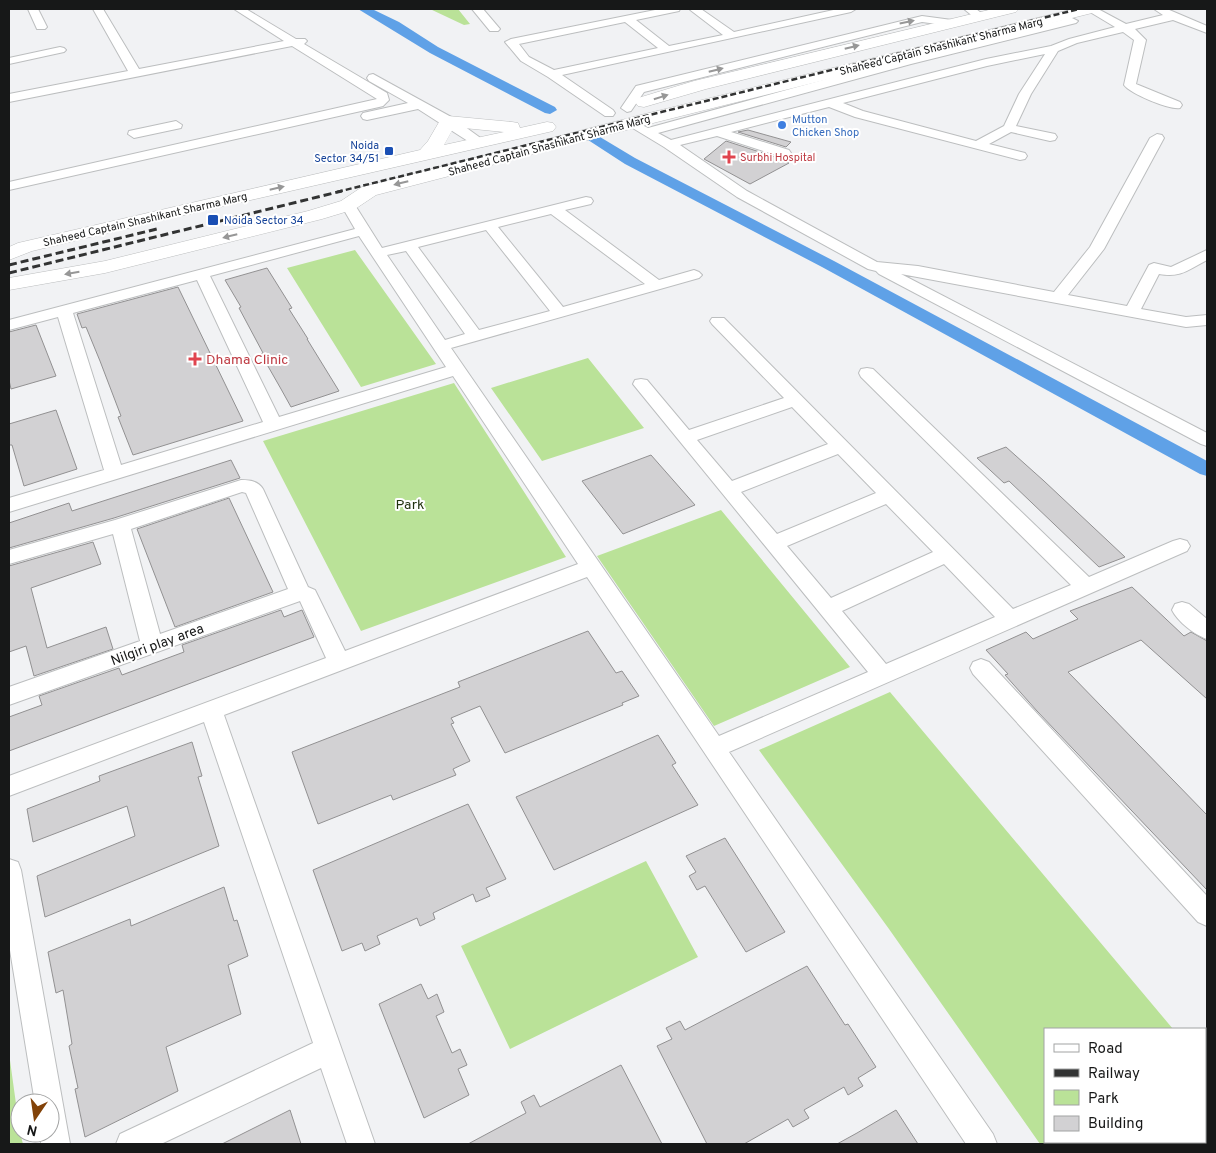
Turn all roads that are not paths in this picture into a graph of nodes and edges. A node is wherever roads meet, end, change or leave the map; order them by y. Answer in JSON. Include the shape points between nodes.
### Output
{"nodes":[{"id":1,"x":47,"y":9,"type":"edge"},
{"id":2,"x":98,"y":9,"type":"edge"},
{"id":3,"x":240,"y":9,"type":"edge"},
{"id":4,"x":252,"y":9,"type":"edge"},
{"id":5,"x":477,"y":9,"type":"edge"},
{"id":6,"x":675,"y":9,"type":"edge"},
{"id":7,"x":694,"y":9,"type":"edge"},
{"id":8,"x":1034,"y":9,"type":"edge"},
{"id":9,"x":1042,"y":9,"type":"edge"},
{"id":10,"x":1091,"y":9,"type":"edge"},
{"id":11,"x":1159,"y":9,"type":"edge"},
{"id":12,"x":34,"y":10,"type":"edge"},
{"id":13,"x":1005,"y":10,"type":"edge"},
{"id":14,"x":1070,"y":11,"type":"edge"},
{"id":15,"x":856,"y":13,"type":"edge"},
{"id":16,"x":965,"y":15,"type":"edge"},
{"id":17,"x":1174,"y":16,"type":"junction"},
{"id":18,"x":628,"y":19,"type":"junction"},
{"id":19,"x":1026,"y":24,"type":"junction"},
{"id":20,"x":41,"y":27,"type":"dead end"},
{"id":21,"x":1047,"y":27,"type":"junction"},
{"id":22,"x":881,"y":28,"type":"junction"},
{"id":23,"x":1125,"y":28,"type":"junction"},
{"id":24,"x":494,"y":29,"type":"dead end"},
{"id":25,"x":1207,"y":30,"type":"edge"},
{"id":26,"x":732,"y":36,"type":"junction"},
{"id":27,"x":895,"y":37,"type":"junction"},
{"id":28,"x":301,"y":41,"type":"junction"},
{"id":29,"x":1073,"y":41,"type":"junction"},
{"id":30,"x":964,"y":47,"type":"junction"},
{"id":31,"x":666,"y":49,"type":"junction"},
{"id":32,"x":1054,"y":49,"type":"junction"},
{"id":33,"x":60,"y":50,"type":"dead end"},
{"id":34,"x":9,"y":61,"type":"edge"},
{"id":35,"x":986,"y":63,"type":"junction"},
{"id":36,"x":889,"y":66,"type":"junction"},
{"id":37,"x":768,"y":68,"type":"junction"},
{"id":38,"x":136,"y":74,"type":"junction"},
{"id":39,"x":552,"y":74,"type":"junction"},
{"id":40,"x":845,"y":80,"type":"junction"},
{"id":41,"x":912,"y":82,"type":"junction"},
{"id":42,"x":700,"y":85,"type":"junction"},
{"id":43,"x":797,"y":87,"type":"junction"},
{"id":44,"x":867,"y":94,"type":"junction"},
{"id":45,"x":9,"y":98,"type":"edge"},
{"id":46,"x":723,"y":101,"type":"junction"},
{"id":47,"x":753,"y":104,"type":"junction"},
{"id":48,"x":826,"y":104,"type":"junction"},
{"id":49,"x":418,"y":105,"type":"junction"},
{"id":50,"x":1176,"y":105,"type":"dead end"},
{"id":51,"x":627,"y":108,"type":"junction"},
{"id":52,"x":710,"y":115,"type":"junction"},
{"id":53,"x":777,"y":117,"type":"junction"},
{"id":54,"x":607,"y":119,"type":"junction"},
{"id":55,"x":448,"y":121,"type":"junction"},
{"id":56,"x":632,"y":124,"type":"junction"},
{"id":57,"x":176,"y":125,"type":"dead end"},
{"id":58,"x":548,"y":127,"type":"junction"},
{"id":59,"x":1009,"y":128,"type":"junction"},
{"id":60,"x":156,"y":129,"type":"junction"},
{"id":61,"x":724,"y":130,"type":"junction"},
{"id":62,"x":647,"y":132,"type":"junction"},
{"id":63,"x":134,"y":134,"type":"dead end"},
{"id":64,"x":1050,"y":137,"type":"dead end"},
{"id":65,"x":1157,"y":138,"type":"dead end"},
{"id":66,"x":479,"y":142,"type":"junction"},
{"id":67,"x":669,"y":144,"type":"junction"},
{"id":68,"x":978,"y":145,"type":"junction"},
{"id":69,"x":168,"y":149,"type":"junction"},
{"id":70,"x":784,"y":153,"type":"dead end"},
{"id":71,"x":425,"y":156,"type":"junction"},
{"id":72,"x":1020,"y":156,"type":"dead end"},
{"id":73,"x":9,"y":186,"type":"edge"},
{"id":74,"x":9,"y":195,"type":"edge"},
{"id":75,"x":586,"y":201,"type":"dead end"},
{"id":76,"x":348,"y":205,"type":"junction"},
{"id":77,"x":554,"y":208,"type":"junction"},
{"id":78,"x":489,"y":225,"type":"junction"},
{"id":79,"x":363,"y":231,"type":"junction"},
{"id":80,"x":409,"y":245,"type":"junction"},
{"id":81,"x":14,"y":250,"type":"edge"},
{"id":82,"x":378,"y":253,"type":"junction"},
{"id":83,"x":1207,"y":254,"type":"edge"},
{"id":84,"x":873,"y":266,"type":"junction"},
{"id":85,"x":202,"y":273,"type":"junction"},
{"id":86,"x":694,"y":276,"type":"dead end"},
{"id":87,"x":9,"y":284,"type":"edge"},
{"id":88,"x":657,"y":286,"type":"junction"},
{"id":89,"x":1057,"y":298,"type":"junction"},
{"id":90,"x":64,"y":309,"type":"junction"},
{"id":91,"x":1132,"y":312,"type":"junction"},
{"id":92,"x":560,"y":313,"type":"junction"},
{"id":93,"x":1207,"y":320,"type":"edge"},
{"id":94,"x":718,"y":321,"type":"dead end"},
{"id":95,"x":9,"y":325,"type":"edge"},
{"id":96,"x":475,"y":336,"type":"junction"},
{"id":97,"x":441,"y":346,"type":"junction"},
{"id":98,"x":457,"y":369,"type":"junction"},
{"id":99,"x":868,"y":373,"type":"dead end"},
{"id":100,"x":641,"y":384,"type":"dead end"},
{"id":101,"x":796,"y":400,"type":"junction"},
{"id":102,"x":273,"y":424,"type":"junction"},
{"id":103,"x":686,"y":438,"type":"junction"},
{"id":104,"x":1207,"y":440,"type":"edge"},
{"id":105,"x":841,"y":446,"type":"junction"},
{"id":106,"x":114,"y":473,"type":"junction"},
{"id":107,"x":728,"y":490,"type":"junction"},
{"id":108,"x":889,"y":495,"type":"junction"},
{"id":109,"x":9,"y":504,"type":"edge"},
{"id":110,"x":120,"y":525,"type":"junction"},
{"id":111,"x":773,"y":544,"type":"junction"},
{"id":112,"x":1180,"y":546,"type":"dead end"},
{"id":113,"x":947,"y":554,"type":"junction"},
{"id":114,"x":9,"y":557,"type":"edge"},
{"id":115,"x":592,"y":567,"type":"junction"},
{"id":116,"x":1086,"y":587,"type":"junction"},
{"id":117,"x":303,"y":593,"type":"junction"},
{"id":118,"x":827,"y":609,"type":"junction"},
{"id":119,"x":1182,"y":610,"type":"dead end"},
{"id":120,"x":1011,"y":620,"type":"junction"},
{"id":121,"x":1207,"y":631,"type":"edge"},
{"id":122,"x":152,"y":645,"type":"junction"},
{"id":123,"x":339,"y":662,"type":"junction"},
{"id":124,"x":981,"y":668,"type":"dead end"},
{"id":125,"x":883,"y":675,"type":"junction"},
{"id":126,"x":9,"y":696,"type":"edge"},
{"id":127,"x":211,"y":710,"type":"junction"},
{"id":128,"x":714,"y":748,"type":"junction"},
{"id":129,"x":9,"y":786,"type":"edge"},
{"id":130,"x":9,"y":870,"type":"edge"},
{"id":131,"x":1207,"y":914,"type":"edge"},
{"id":132,"x":329,"y":1050,"type":"junction"},
{"id":133,"x":47,"y":1093,"type":"edge"},
{"id":134,"x":130,"y":1144,"type":"edge"},
{"id":135,"x":361,"y":1144,"type":"edge"},
{"id":136,"x":983,"y":1144,"type":"edge"}],
"edges":[{"from":1,"to":12,"type":"street"},
{"from":2,"to":38,"type":"street"},
{"from":3,"to":28,"type":"street"},
{"from":4,"to":28,"type":"street"},
{"from":5,"to":24,"type":"street"},
{"from":6,"to":18,"type":"street"},
{"from":7,"to":26,"type":"street"},
{"from":8,"to":13,"type":"main road","name":"Shaheed Captain Shashikant Sharma Marg"},
{"from":9,"to":19,"type":"main road","via":[[1050,15]]},
{"from":10,"to":14,"type":"main road","name":"Shaheed Captain Shashikant Sharma Marg"},
{"from":10,"to":23,"type":"street"},
{"from":11,"to":17,"type":"street"},
{"from":12,"to":20,"type":"street"},
{"from":13,"to":16,"type":"main road","name":"Shaheed Captain Shashikant Sharma Marg"},
{"from":14,"to":19,"type":"main road","name":"Shaheed Captain Shashikant Sharma Marg"},
{"from":14,"to":21,"type":"street","via":[[1072,21]]},
{"from":15,"to":22,"type":"street"},
{"from":15,"to":26,"type":"street"},
{"from":22,"to":16,"type":"street","one_way":true,"via":[[922,19]]},
{"from":16,"to":27,"type":"main road","name":"Shaheed Captain Shashikant Sharma Marg"},
{"from":17,"to":23,"type":"street"},
{"from":17,"to":25,"type":"street"},
{"from":18,"to":31,"type":"street"},
{"from":18,"to":39,"type":"street","via":[[511,42],[525,59]]},
{"from":19,"to":43,"type":"main road","name":"Shaheed Captain Shashikant Sharma Marg"},
{"from":21,"to":29,"type":"street"},
{"from":21,"to":30,"type":"street"},
{"from":22,"to":27,"type":"street"},
{"from":51,"to":22,"type":"street","one_way":true,"via":[[640,89]]},
{"from":23,"to":29,"type":"street"},
{"from":23,"to":50,"type":"street","via":[[1140,40],[1130,85]]},
{"from":26,"to":31,"type":"street"},
{"from":37,"to":27,"type":"main road","name":"Shaheed Captain Shashikant Sharma Marg","one_way":true},
{"from":28,"to":38,"type":"street"},
{"from":28,"to":49,"type":"street"},
{"from":28,"to":69,"type":"street","via":[[383,96],[383,100]]},
{"from":29,"to":32,"type":"street"},
{"from":30,"to":35,"type":"street"},
{"from":30,"to":36,"type":"street"},
{"from":31,"to":39,"type":"street"},
{"from":32,"to":35,"type":"street"},
{"from":32,"to":59,"type":"street","via":[[1025,94]]},
{"from":33,"to":34,"type":"street"},
{"from":35,"to":41,"type":"street"},
{"from":36,"to":40,"type":"street"},
{"from":36,"to":41,"type":"street"},
{"from":37,"to":42,"type":"main road","name":"Shaheed Captain Shashikant Sharma Marg"},
{"from":37,"to":43,"type":"main road","via":[[761,78],[767,82]]},
{"from":38,"to":45,"type":"street"},
{"from":39,"to":54,"type":"street"},
{"from":40,"to":43,"type":"street"},
{"from":40,"to":44,"type":"street"},
{"from":41,"to":44,"type":"street"},
{"from":42,"to":46,"type":"main road","via":[[725,90],[728,96]]},
{"from":51,"to":42,"type":"main road","name":"Shaheed Captain Shashikant Sharma Marg","one_way":true},
{"from":43,"to":46,"type":"main road","name":"Shaheed Captain Shashikant Sharma Marg"},
{"from":43,"to":47,"type":"street"},
{"from":43,"to":48,"type":"street"},
{"from":44,"to":48,"type":"street"},
{"from":46,"to":56,"type":"main road","name":"Shaheed Captain Shashikant Sharma Marg"},
{"from":47,"to":52,"type":"street"},
{"from":47,"to":53,"type":"street"},
{"from":48,"to":53,"type":"street"},
{"from":48,"to":68,"type":"street"},
{"from":49,"to":55,"type":"street"},
{"from":49,"to":74,"type":"street"},
{"from":51,"to":54,"type":"main road","name":"Shaheed Captain Shashikant Sharma Marg"},
{"from":52,"to":61,"type":"street"},
{"from":52,"to":62,"type":"street"},
{"from":53,"to":61,"type":"street"},
{"from":54,"to":56,"type":"main road","name":"Shaheed Captain Shashikant Sharma Marg"},
{"from":54,"to":58,"type":"main road","name":"Shaheed Captain Shashikant Sharma Marg"},
{"from":54,"to":76,"type":"main road","name":"Shaheed Captain Shashikant Sharma Marg","one_way":true,"via":[[579,138],[369,191]]},
{"from":55,"to":58,"type":"main road"},
{"from":55,"to":66,"type":"street"},
{"from":55,"to":71,"type":"main road"},
{"from":56,"to":62,"type":"street"},
{"from":57,"to":60,"type":"street"},
{"from":58,"to":66,"type":"main road","name":"Shaheed Captain Shashikant Sharma Marg"},
{"from":59,"to":64,"type":"street"},
{"from":59,"to":68,"type":"street"},
{"from":60,"to":63,"type":"street"},
{"from":60,"to":69,"type":"street"},
{"from":61,"to":67,"type":"street"},
{"from":61,"to":70,"type":"street"},
{"from":62,"to":67,"type":"street"},
{"from":65,"to":89,"type":"street","via":[[1096,249]]},
{"from":66,"to":71,"type":"main road","name":"Shaheed Captain Shashikant Sharma Marg"},
{"from":67,"to":84,"type":"street","via":[[742,194]]},
{"from":68,"to":72,"type":"street"},
{"from":69,"to":73,"type":"street"},
{"from":81,"to":71,"type":"main road","name":"Shaheed Captain Shashikant Sharma Marg","one_way":true},
{"from":75,"to":77,"type":"street"},
{"from":76,"to":79,"type":"street"},
{"from":76,"to":87,"type":"main road","name":"Shaheed Captain Shashikant Sharma Marg","one_way":true,"via":[[105,267]]},
{"from":77,"to":78,"type":"street"},
{"from":77,"to":88,"type":"street"},
{"from":78,"to":80,"type":"street"},
{"from":78,"to":92,"type":"street"},
{"from":79,"to":82,"type":"street"},
{"from":79,"to":85,"type":"street"},
{"from":80,"to":82,"type":"street"},
{"from":80,"to":96,"type":"street"},
{"from":82,"to":97,"type":"street"},
{"from":83,"to":91,"type":"street","via":[[1174,272],[1154,268]]},
{"from":84,"to":89,"type":"street","via":[[918,271]]},
{"from":84,"to":104,"type":"street"},
{"from":85,"to":90,"type":"street"},
{"from":85,"to":102,"type":"street"},
{"from":86,"to":88,"type":"street"},
{"from":88,"to":92,"type":"street"},
{"from":89,"to":91,"type":"street"},
{"from":90,"to":95,"type":"street"},
{"from":90,"to":106,"type":"street"},
{"from":91,"to":93,"type":"street","via":[[1186,322]]},
{"from":92,"to":96,"type":"street"},
{"from":94,"to":101,"type":"street"},
{"from":96,"to":97,"type":"street"},
{"from":97,"to":98,"type":"street"},
{"from":98,"to":102,"type":"street"},
{"from":98,"to":115,"type":"street"},
{"from":99,"to":116,"type":"street"},
{"from":100,"to":103,"type":"street"},
{"from":101,"to":103,"type":"street"},
{"from":101,"to":105,"type":"street"},
{"from":102,"to":106,"type":"street"},
{"from":103,"to":107,"type":"street"},
{"from":105,"to":107,"type":"street"},
{"from":105,"to":108,"type":"street"},
{"from":106,"to":109,"type":"street"},
{"from":107,"to":111,"type":"street"},
{"from":108,"to":111,"type":"street"},
{"from":108,"to":113,"type":"street"},
{"from":110,"to":114,"type":"street"},
{"from":110,"to":117,"type":"street","via":[[248,486],[254,489]]},
{"from":110,"to":122,"type":"street"},
{"from":111,"to":118,"type":"street"},
{"from":112,"to":116,"type":"street"},
{"from":113,"to":118,"type":"street"},
{"from":113,"to":120,"type":"street"},
{"from":115,"to":123,"type":"street"},
{"from":115,"to":128,"type":"street"},
{"from":116,"to":120,"type":"street"},
{"from":117,"to":122,"type":"street","name":"Nilgiri play area"},
{"from":117,"to":123,"type":"street","via":[[308,595]]},
{"from":118,"to":125,"type":"street"},
{"from":119,"to":121,"type":"street"},
{"from":120,"to":125,"type":"street"},
{"from":122,"to":126,"type":"street","name":"Nilgiri play area"},
{"from":123,"to":127,"type":"street"},
{"from":124,"to":131,"type":"street"},
{"from":125,"to":128,"type":"street"},
{"from":127,"to":129,"type":"street"},
{"from":127,"to":132,"type":"street"},
{"from":128,"to":136,"type":"street"},
{"from":130,"to":133,"type":"street"},
{"from":132,"to":134,"type":"street"},
{"from":132,"to":135,"type":"street"}]}
